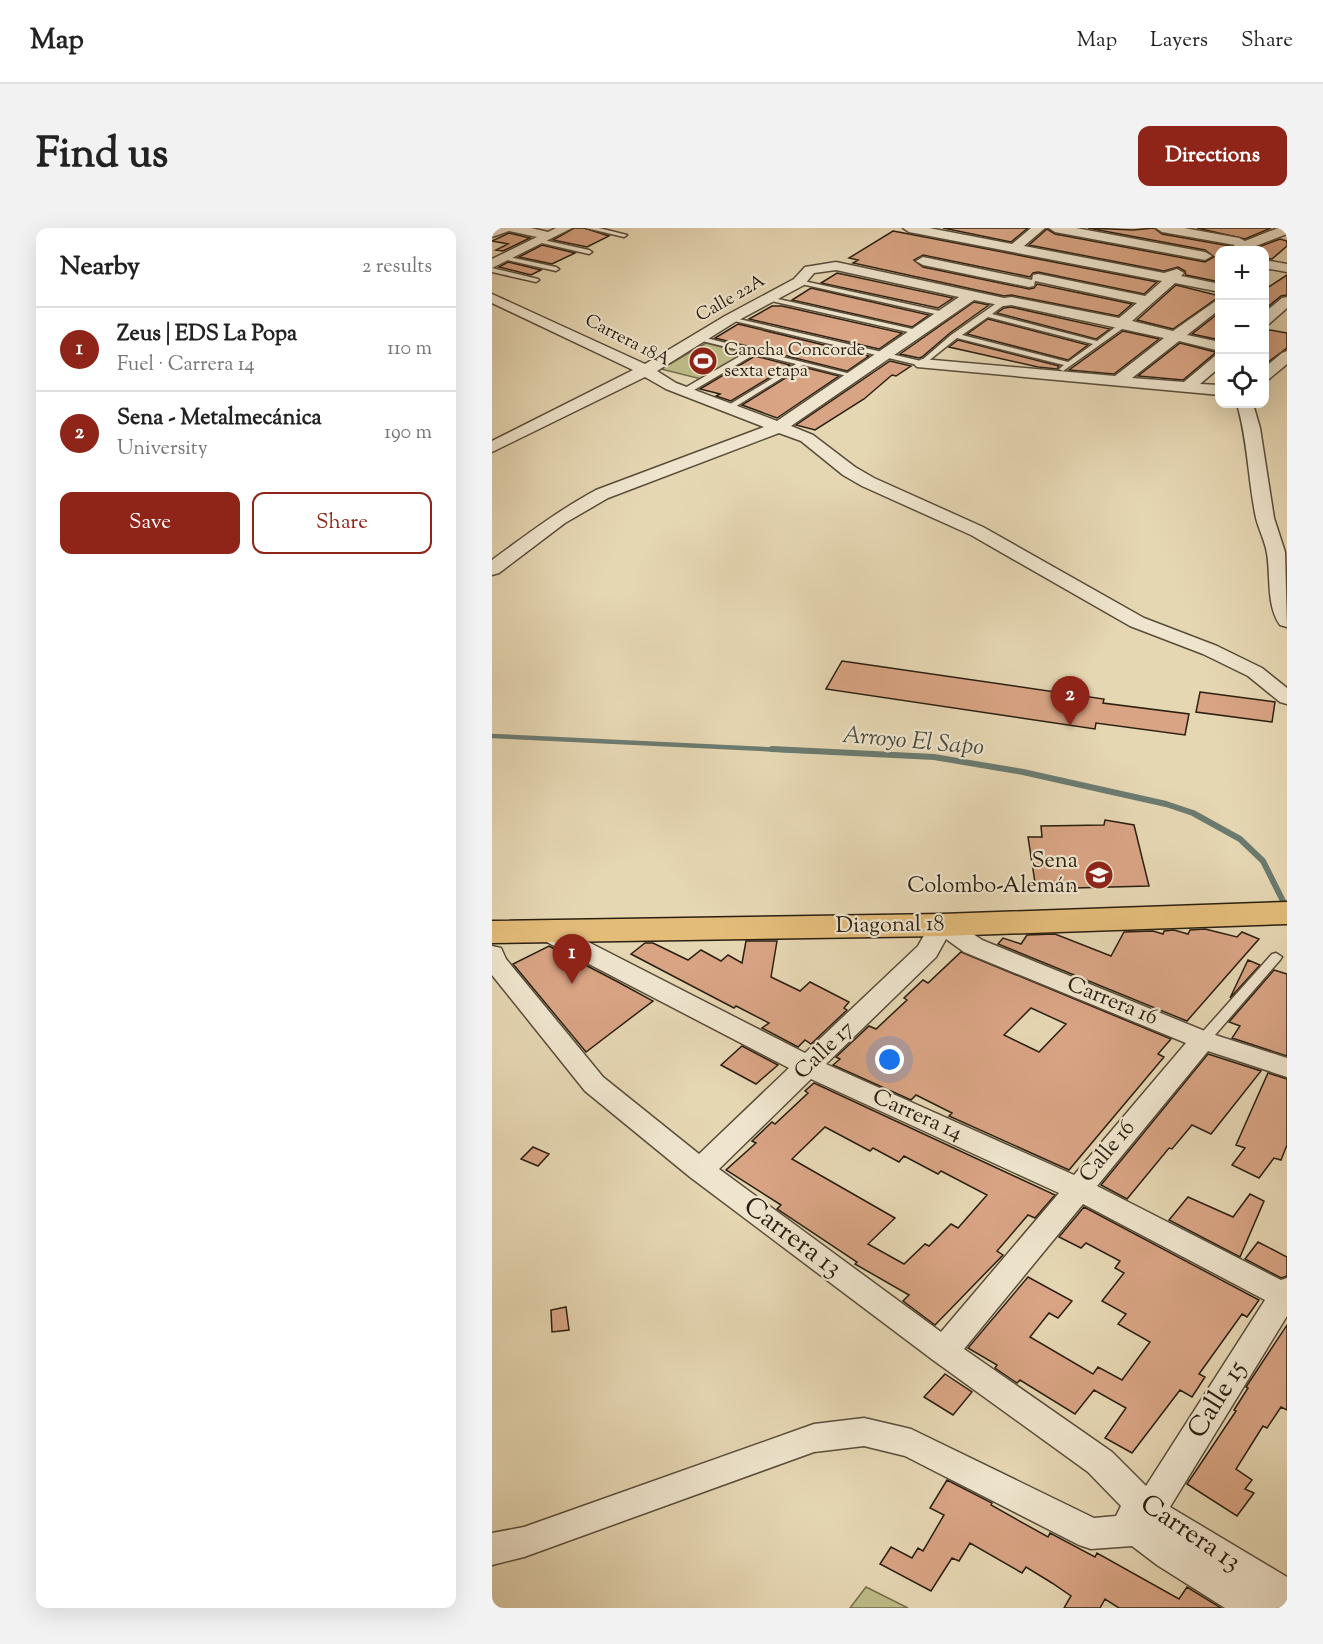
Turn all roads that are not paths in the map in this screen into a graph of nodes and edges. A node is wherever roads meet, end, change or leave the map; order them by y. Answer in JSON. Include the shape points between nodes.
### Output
{"nodes":[{"id":1,"x":504,"y":228,"type":"edge"},
{"id":2,"x":513,"y":228,"type":"edge"},
{"id":3,"x":566,"y":228,"type":"edge"},
{"id":4,"x":589,"y":228,"type":"edge"},
{"id":5,"x":909,"y":228,"type":"edge"},
{"id":6,"x":976,"y":228,"type":"edge"},
{"id":7,"x":1039,"y":228,"type":"edge"},
{"id":8,"x":1055,"y":228,"type":"edge"},
{"id":9,"x":1131,"y":228,"type":"edge"},
{"id":10,"x":1162,"y":228,"type":"edge"},
{"id":11,"x":1280,"y":228,"type":"edge"},
{"id":12,"x":1287,"y":229,"type":"edge"},
{"id":13,"x":492,"y":233,"type":"edge"},
{"id":14,"x":624,"y":235,"type":"dead end"},
{"id":15,"x":1090,"y":235,"type":"junction"},
{"id":16,"x":960,"y":238,"type":"junction"},
{"id":17,"x":544,"y":239,"type":"junction"},
{"id":18,"x":1115,"y":239,"type":"junction"},
{"id":19,"x":1138,"y":244,"type":"junction"},
{"id":20,"x":1246,"y":244,"type":"edge"},
{"id":21,"x":1287,"y":245,"type":"edge"},
{"id":22,"x":1015,"y":246,"type":"junction"},
{"id":23,"x":589,"y":252,"type":"dead end"},
{"id":24,"x":1064,"y":256,"type":"junction"},
{"id":25,"x":1212,"y":257,"type":"edge"},
{"id":26,"x":923,"y":261,"type":"junction"},
{"id":27,"x":1114,"y":263,"type":"dead end"},
{"id":28,"x":495,"y":264,"type":"edge"},
{"id":29,"x":1269,"y":265,"type":"edge"},
{"id":30,"x":1287,"y":268,"type":"edge"},
{"id":31,"x":556,"y":269,"type":"dead end"},
{"id":32,"x":975,"y":272,"type":"junction"},
{"id":33,"x":1167,"y":277,"type":"junction"},
{"id":34,"x":895,"y":279,"type":"junction"},
{"id":35,"x":536,"y":280,"type":"dead end"},
{"id":36,"x":1034,"y":281,"type":"junction"},
{"id":37,"x":799,"y":282,"type":"junction"},
{"id":38,"x":1215,"y":287,"type":"edge"},
{"id":39,"x":971,"y":295,"type":"junction"},
{"id":40,"x":492,"y":298,"type":"edge"},
{"id":41,"x":1269,"y":298,"type":"edge"},
{"id":42,"x":770,"y":300,"type":"junction"},
{"id":43,"x":1149,"y":301,"type":"junction"},
{"id":44,"x":1287,"y":301,"type":"edge"},
{"id":45,"x":1004,"y":302,"type":"junction"},
{"id":46,"x":1215,"y":307,"type":"edge"},
{"id":47,"x":944,"y":314,"type":"junction"},
{"id":48,"x":988,"y":315,"type":"junction"},
{"id":49,"x":1269,"y":317,"type":"edge"},
{"id":50,"x":730,"y":319,"type":"junction"},
{"id":51,"x":1124,"y":323,"type":"junction"},
{"id":52,"x":917,"y":332,"type":"junction"},
{"id":53,"x":957,"y":336,"type":"junction"},
{"id":54,"x":1177,"y":336,"type":"junction"},
{"id":55,"x":701,"y":338,"type":"junction"},
{"id":56,"x":1097,"y":343,"type":"junction"},
{"id":57,"x":1215,"y":346,"type":"edge"},
{"id":58,"x":754,"y":351,"type":"junction"},
{"id":59,"x":885,"y":355,"type":"junction"},
{"id":60,"x":1269,"y":358,"type":"edge"},
{"id":61,"x":1285,"y":360,"type":"edge"},
{"id":62,"x":802,"y":363,"type":"junction"},
{"id":63,"x":1215,"y":363,"type":"edge"},
{"id":64,"x":922,"y":364,"type":"junction"},
{"id":65,"x":1069,"y":364,"type":"junction"},
{"id":66,"x":645,"y":370,"type":"junction"},
{"id":67,"x":1269,"y":372,"type":"edge"},
{"id":68,"x":855,"y":376,"type":"junction"},
{"id":69,"x":1054,"y":376,"type":"junction"},
{"id":70,"x":1117,"y":382,"type":"junction"},
{"id":71,"x":1186,"y":388,"type":"junction"},
{"id":72,"x":1215,"y":390,"type":"edge"},
{"id":73,"x":686,"y":391,"type":"junction"},
{"id":74,"x":730,"y":408,"type":"junction"},
{"id":75,"x":1246,"y":408,"type":"edge"},
{"id":76,"x":779,"y":428,"type":"junction"},
{"id":77,"x":492,"y":447,"type":"edge"},
{"id":78,"x":492,"y":569,"type":"edge"},
{"id":79,"x":1287,"y":621,"type":"edge"},
{"id":80,"x":1287,"y":698,"type":"edge"},
{"id":81,"x":1279,"y":912,"type":"edge"},
{"id":82,"x":942,"y":925,"type":"junction"},
{"id":83,"x":492,"y":932,"type":"edge"},
{"id":84,"x":548,"y":932,"type":"junction"},
{"id":85,"x":492,"y":954,"type":"edge"},
{"id":86,"x":1276,"y":957,"type":"dead end"},
{"id":87,"x":1203,"y":1040,"type":"junction"},
{"id":88,"x":809,"y":1067,"type":"junction"},
{"id":89,"x":1287,"y":1068,"type":"edge"},
{"id":90,"x":700,"y":1170,"type":"junction"},
{"id":91,"x":1078,"y":1189,"type":"junction"},
{"id":92,"x":1286,"y":1294,"type":"edge"},
{"id":93,"x":944,"y":1351,"type":"junction"},
{"id":94,"x":1143,"y":1520,"type":"junction"},
{"id":95,"x":492,"y":1549,"type":"edge"},
{"id":96,"x":1287,"y":1596,"type":"edge"},
{"id":97,"x":1256,"y":1608,"type":"edge"}],
"edges":[{"from":1,"to":13,"type":"street"},
{"from":2,"to":17,"type":"street"},
{"from":3,"to":17,"type":"street"},
{"from":4,"to":14,"type":"lane"},
{"from":5,"to":16,"type":"street"},
{"from":6,"to":16,"type":"street"},
{"from":7,"to":22,"type":"street"},
{"from":8,"to":15,"type":"street"},
{"from":9,"to":18,"type":"street"},
{"from":10,"to":20,"type":"street"},
{"from":11,"to":12,"type":"street"},
{"from":12,"to":20,"type":"street"},
{"from":15,"to":18,"type":"street"},
{"from":15,"to":24,"type":"street"},
{"from":16,"to":22,"type":"street"},
{"from":16,"to":26,"type":"street"},
{"from":17,"to":23,"type":"lane"},
{"from":17,"to":28,"type":"street"},
{"from":18,"to":19,"type":"street"},
{"from":19,"to":25,"type":"street"},
{"from":19,"to":27,"type":"street"},
{"from":20,"to":21,"type":"street"},
{"from":22,"to":24,"type":"street"},
{"from":22,"to":32,"type":"street"},
{"from":24,"to":33,"type":"street"},
{"from":24,"to":36,"type":"street"},
{"from":25,"to":33,"type":"street"},
{"from":26,"to":32,"type":"street"},
{"from":26,"to":34,"type":"street"},
{"from":28,"to":31,"type":"lane"},
{"from":28,"to":35,"type":"lane"},
{"from":29,"to":30,"type":"street"},
{"from":32,"to":36,"type":"street"},
{"from":33,"to":38,"type":"street"},
{"from":33,"to":43,"type":"street","via":[[1169,282]]},
{"from":34,"to":37,"type":"street","name":"Calle 22A","via":[[836,266],[810,270]]},
{"from":34,"to":39,"type":"street"},
{"from":36,"to":43,"type":"street"},
{"from":36,"to":45,"type":"street"},
{"from":37,"to":42,"type":"street","name":"Calle 22A"},
{"from":37,"to":47,"type":"lane"},
{"from":39,"to":45,"type":"street"},
{"from":39,"to":47,"type":"street"},
{"from":40,"to":66,"type":"street","name":"Carrera 18A"},
{"from":41,"to":44,"type":"street"},
{"from":42,"to":50,"type":"street","name":"Calle 22A"},
{"from":42,"to":52,"type":"lane"},
{"from":43,"to":51,"type":"street"},
{"from":44,"to":49,"type":"street"},
{"from":45,"to":48,"type":"lane"},
{"from":45,"to":51,"type":"street"},
{"from":46,"to":54,"type":"street"},
{"from":47,"to":52,"type":"street"},
{"from":48,"to":53,"type":"lane"},
{"from":48,"to":56,"type":"lane"},
{"from":50,"to":55,"type":"street","name":"Calle 22A"},
{"from":50,"to":59,"type":"lane"},
{"from":51,"to":54,"type":"street"},
{"from":51,"to":56,"type":"lane"},
{"from":52,"to":59,"type":"street"},
{"from":53,"to":64,"type":"lane"},
{"from":53,"to":65,"type":"lane"},
{"from":54,"to":57,"type":"street"},
{"from":54,"to":70,"type":"street"},
{"from":55,"to":58,"type":"lane"},
{"from":55,"to":66,"type":"street","name":"Calle 22A"},
{"from":56,"to":65,"type":"lane"},
{"from":58,"to":62,"type":"lane"},
{"from":58,"to":73,"type":"lane"},
{"from":59,"to":64,"type":"lane"},
{"from":59,"to":68,"type":"street"},
{"from":60,"to":61,"type":"street"},
{"from":61,"to":67,"type":"street"},
{"from":62,"to":68,"type":"lane"},
{"from":62,"to":74,"type":"lane"},
{"from":63,"to":71,"type":"street"},
{"from":64,"to":69,"type":"street"},
{"from":65,"to":69,"type":"lane"},
{"from":66,"to":73,"type":"street","name":"Carrera 18A"},
{"from":66,"to":77,"type":"street","name":"Calle 22A"},
{"from":68,"to":76,"type":"street"},
{"from":69,"to":70,"type":"street"},
{"from":70,"to":71,"type":"street"},
{"from":71,"to":72,"type":"street"},
{"from":73,"to":74,"type":"street","name":"Carrera 18A"},
{"from":74,"to":76,"type":"street","name":"Carrera 18A"},
{"from":75,"to":79,"type":"street"},
{"from":76,"to":78,"type":"street","via":[[602,494],[564,514]]},
{"from":76,"to":80,"type":"street","name":"Carrera 18A","via":[[807,438],[868,482],[977,531],[1128,618],[1255,672]]},
{"from":81,"to":82,"type":"main road","name":"Diagonal 18"},
{"from":82,"to":84,"type":"main road","name":"Diagonal 18"},
{"from":82,"to":87,"type":"street","name":"Carrera 16","via":[[973,946]]},
{"from":82,"to":88,"type":"street","name":"Calle 17","via":[[927,951]]},
{"from":83,"to":84,"type":"main road","name":"Diagonal 18"},
{"from":84,"to":88,"type":"street","name":"Carrera 14"},
{"from":85,"to":90,"type":"street","name":"Carrera 13","via":[[594,1084]]},
{"from":86,"to":87,"type":"lane","name":"Calle 16"},
{"from":87,"to":89,"type":"street","name":"Carrera 16"},
{"from":87,"to":91,"type":"street","name":"Calle 16"},
{"from":88,"to":90,"type":"street","name":"Calle 17"},
{"from":88,"to":91,"type":"street","name":"Carrera 14"},
{"from":90,"to":93,"type":"street","name":"Carrera 13"},
{"from":91,"to":92,"type":"street","name":"Carrera 14"},
{"from":91,"to":93,"type":"street","name":"Calle 16"},
{"from":92,"to":94,"type":"street","name":"Calle 15"},
{"from":93,"to":94,"type":"street","name":"Carrera 13","via":[[1100,1462],[1124,1488]]},
{"from":94,"to":95,"type":"street","via":[[1091,1534],[911,1443],[864,1432],[814,1438],[524,1542]]},
{"from":94,"to":96,"type":"street","name":"Carrera 13"},
{"from":94,"to":97,"type":"street","name":"Carrera 13","via":[[1169,1554]]}]}
